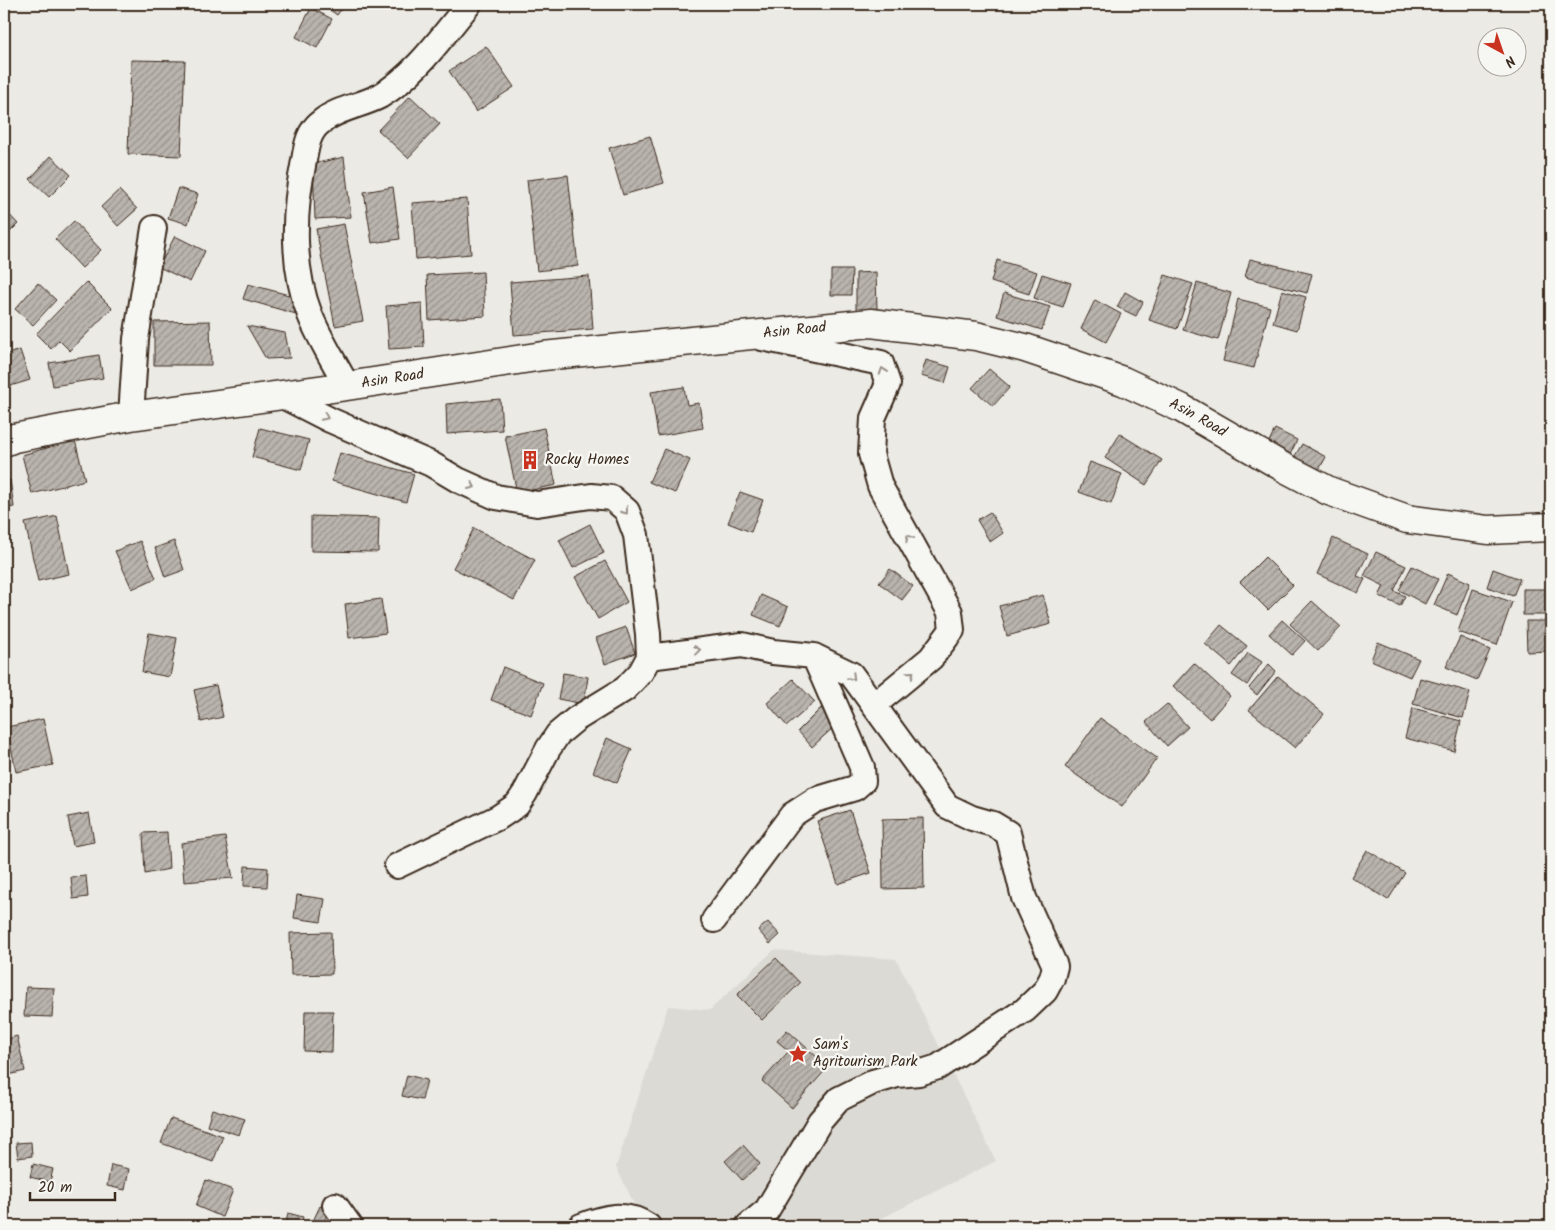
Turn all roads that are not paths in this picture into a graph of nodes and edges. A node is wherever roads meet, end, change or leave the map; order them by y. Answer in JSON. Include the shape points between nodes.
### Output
{"nodes":[{"id":1,"x":469,"y":4,"type":"edge"},
{"id":2,"x":154,"y":228,"type":"dead end"},
{"id":3,"x":746,"y":335,"type":"junction"},
{"id":4,"x":347,"y":386,"type":"junction"},
{"id":5,"x":281,"y":395,"type":"junction"},
{"id":6,"x":131,"y":416,"type":"junction"},
{"id":7,"x":4,"y":442,"type":"edge"},
{"id":8,"x":1551,"y":527,"type":"edge"},
{"id":9,"x":814,"y":656,"type":"junction"},
{"id":10,"x":649,"y":657,"type":"junction"},
{"id":11,"x":874,"y":704,"type":"junction"},
{"id":12,"x":397,"y":866,"type":"dead end"},
{"id":13,"x":714,"y":920,"type":"dead end"},
{"id":14,"x":335,"y":1205,"type":"dead end"},
{"id":15,"x":350,"y":1226,"type":"edge"},
{"id":16,"x":581,"y":1226,"type":"edge"},
{"id":17,"x":648,"y":1226,"type":"edge"},
{"id":18,"x":748,"y":1226,"type":"edge"}],
"edges":[{"from":1,"to":4,"type":"street","via":[[402,82],[320,122],[309,138],[300,183],[296,240],[301,284],[310,316]]},
{"from":2,"to":6,"type":"street","via":[[136,339]]},
{"from":3,"to":4,"type":"main road","name":"Asin Road","via":[[543,356]]},
{"from":3,"to":8,"type":"main road","name":"Asin Road","via":[[871,324],[976,336],[1025,348],[1123,381],[1181,408],[1329,491],[1407,519],[1488,530]]},
{"from":11,"to":3,"type":"street","one_way":true,"via":[[931,658],[952,630],[950,612],[880,486],[870,454],[873,418],[888,384],[882,363]]},
{"from":4,"to":5,"type":"main road","name":"Asin Road"},
{"from":5,"to":6,"type":"main road","name":"Asin Road"},
{"from":5,"to":10,"type":"street","one_way":true,"via":[[496,497],[537,504],[591,496],[612,498],[628,511],[636,535]]},
{"from":6,"to":7,"type":"main road","name":"Asin Road"},
{"from":10,"to":9,"type":"street","one_way":true,"via":[[742,645]]},
{"from":9,"to":11,"type":"street","one_way":true,"via":[[851,674]]},
{"from":9,"to":13,"type":"street","via":[[862,767],[862,781],[856,788],[815,800],[792,815]]},
{"from":10,"to":12,"type":"street","via":[[641,672],[625,689],[558,734],[517,805],[499,817]]},
{"from":11,"to":18,"type":"street","via":[[947,806],[1008,833],[1024,898],[1055,966],[1045,991],[1025,1010],[938,1067],[873,1082],[839,1100],[820,1121],[767,1210]]},
{"from":14,"to":15,"type":"street"},
{"from":16,"to":17,"type":"street","via":[[620,1216],[639,1220]]}]}
